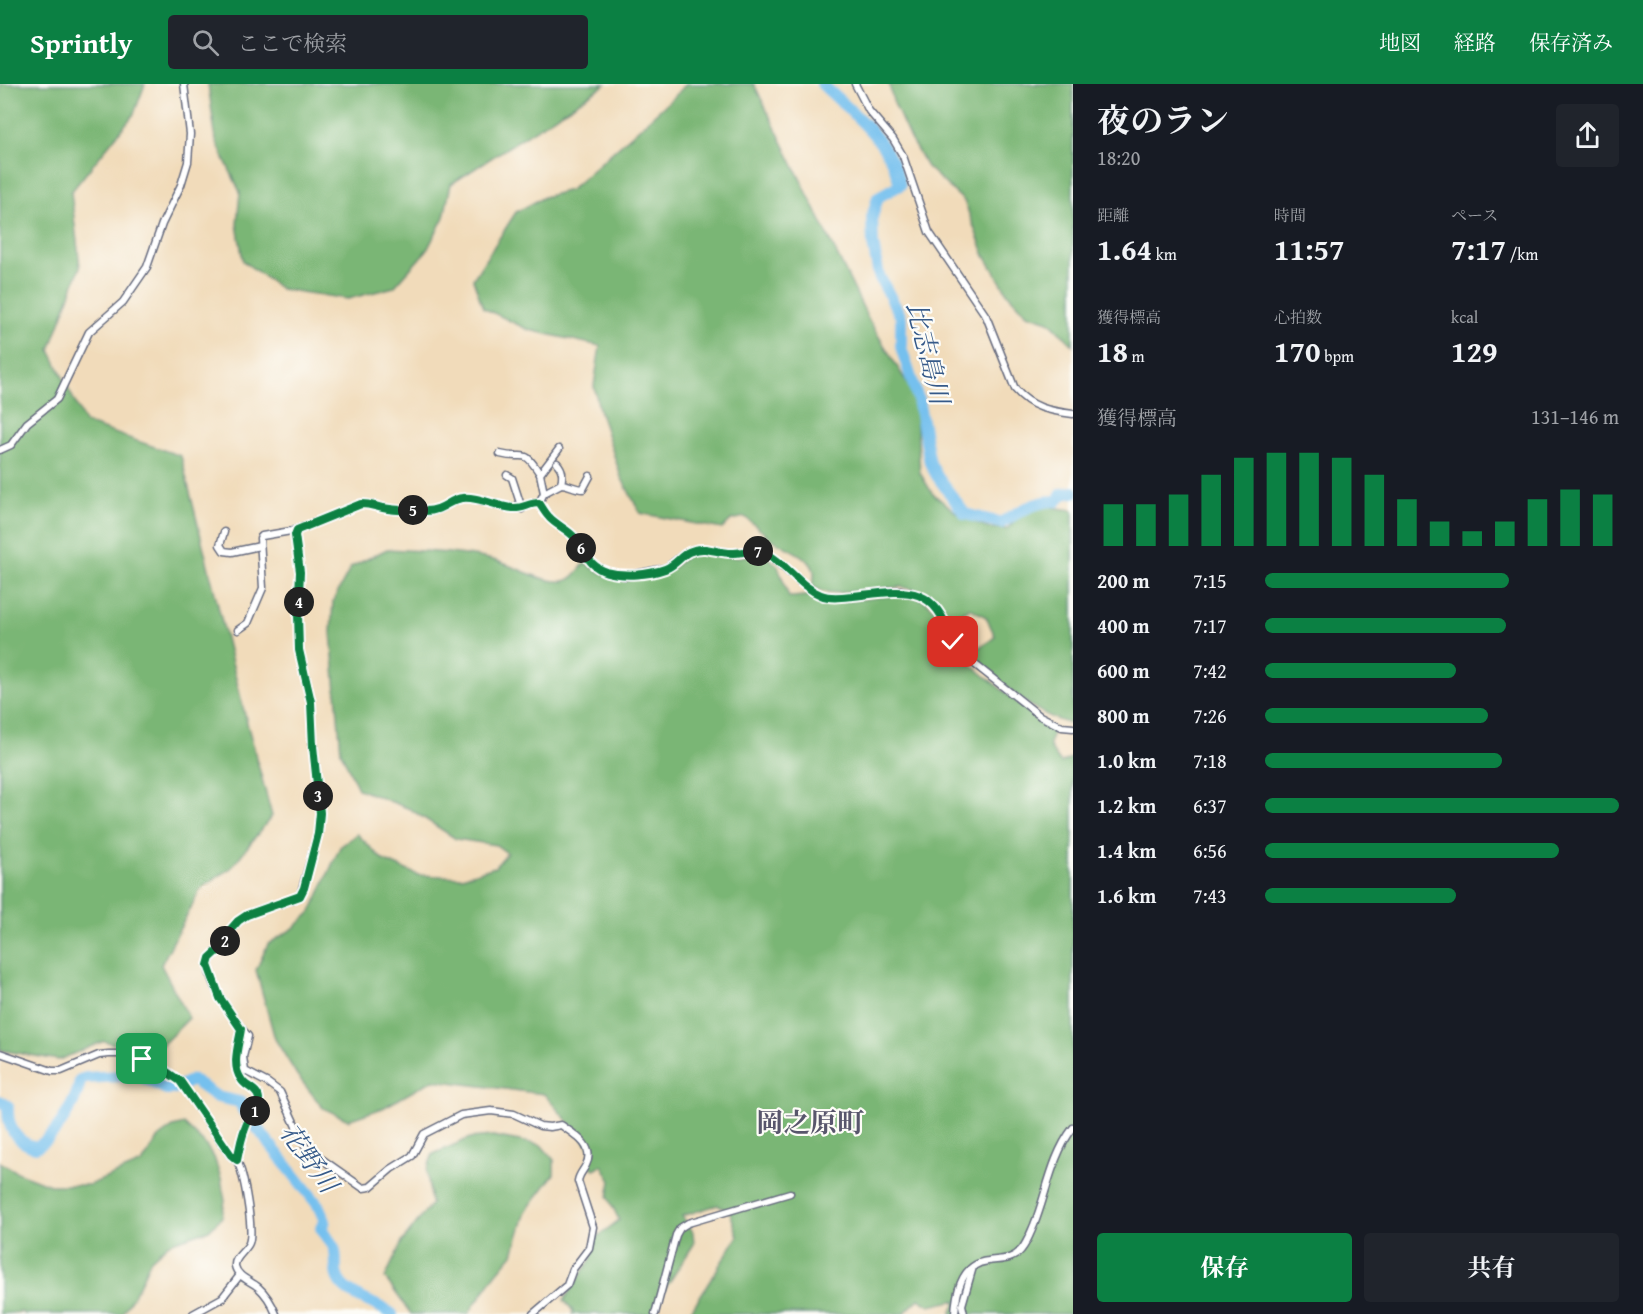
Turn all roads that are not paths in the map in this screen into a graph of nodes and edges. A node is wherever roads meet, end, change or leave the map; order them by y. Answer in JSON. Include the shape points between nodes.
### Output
{"nodes":[{"id":1,"x":184,"y":84,"type":"edge"},
{"id":2,"x":855,"y":84,"type":"edge"},
{"id":3,"x":1073,"y":414,"type":"edge"},
{"id":4,"x":560,"y":449,"type":"dead end"},
{"id":5,"x":0,"y":450,"type":"edge"},
{"id":6,"x":500,"y":454,"type":"dead end"},
{"id":7,"x":557,"y":463,"type":"dead end"},
{"id":8,"x":540,"y":474,"type":"junction"},
{"id":9,"x":507,"y":475,"type":"dead end"},
{"id":10,"x":590,"y":477,"type":"dead end"},
{"id":11,"x":561,"y":484,"type":"junction"},
{"id":12,"x":544,"y":494,"type":"junction"},
{"id":13,"x":539,"y":503,"type":"junction"},
{"id":14,"x":522,"y":509,"type":"junction"},
{"id":15,"x":297,"y":530,"type":"junction"},
{"id":16,"x":224,"y":532,"type":"dead end"},
{"id":17,"x":260,"y":546,"type":"junction"},
{"id":18,"x":238,"y":630,"type":"dead end"},
{"id":19,"x":1073,"y":728,"type":"edge"},
{"id":20,"x":241,"y":1029,"type":"junction"},
{"id":21,"x":0,"y":1053,"type":"edge"},
{"id":22,"x":1073,"y":1128,"type":"edge"},
{"id":23,"x":237,"y":1160,"type":"junction"},
{"id":24,"x":790,"y":1193,"type":"dead end"},
{"id":25,"x":973,"y":1267,"type":"junction"},
{"id":26,"x":240,"y":1275,"type":"junction"},
{"id":27,"x":193,"y":1314,"type":"edge"},
{"id":28,"x":276,"y":1314,"type":"edge"},
{"id":29,"x":533,"y":1314,"type":"edge"},
{"id":30,"x":655,"y":1314,"type":"edge"},
{"id":31,"x":954,"y":1314,"type":"edge"},
{"id":32,"x":964,"y":1314,"type":"edge"}],
"edges":[{"from":1,"to":5,"type":"street","via":[[190,134],[188,162],[147,267],[123,302],[89,332],[57,399],[27,423],[11,445]]},
{"from":2,"to":3,"type":"street","via":[[869,111],[903,156],[929,232],[986,316],[1015,389],[1031,405]]},
{"from":4,"to":8,"type":"street"},
{"from":6,"to":8,"type":"street","via":[[529,457]]},
{"from":7,"to":11,"type":"street","via":[[562,469]]},
{"from":8,"to":12,"type":"street"},
{"from":9,"to":14,"type":"street","via":[[512,478]]},
{"from":10,"to":11,"type":"street","via":[[583,489]]},
{"from":11,"to":12,"type":"street"},
{"from":12,"to":13,"type":"street"},
{"from":13,"to":14,"type":"street"},
{"from":13,"to":19,"type":"street","via":[[549,517],[575,537],[587,558],[607,572],[626,576],[666,568],[692,550],[759,551],[822,596],[901,590],[916,594],[931,602],[940,613],[958,651],[1040,716]]},
{"from":14,"to":15,"type":"street","via":[[464,497],[444,508],[428,511],[370,504],[351,507]]},
{"from":15,"to":17,"type":"street","via":[[262,536]]},
{"from":15,"to":20,"type":"street","via":[[299,643],[311,702],[320,824],[300,896],[238,921],[210,958],[208,965],[220,998]]},
{"from":16,"to":17,"type":"street","via":[[220,545],[224,551]]},
{"from":17,"to":18,"type":"street","via":[[263,588],[248,623]]},
{"from":20,"to":23,"type":"street","via":[[237,1069],[242,1082],[258,1094],[258,1104],[247,1123]]},
{"from":20,"to":29,"type":"street","via":[[248,1035],[243,1057],[245,1071],[280,1092],[306,1148],[363,1188],[412,1156],[424,1134],[460,1115],[485,1111],[514,1114],[540,1126],[561,1125],[584,1143],[589,1156],[578,1181],[593,1227],[589,1248],[577,1262],[567,1285]]},
{"from":21,"to":23,"type":"street","via":[[52,1071],[99,1055],[118,1054],[154,1063],[180,1081]]},
{"from":22,"to":25,"type":"street","via":[[1057,1153],[1044,1201],[1025,1245],[1008,1259]]},
{"from":23,"to":26,"type":"street","via":[[251,1230],[249,1244],[235,1260]]},
{"from":24,"to":30,"type":"street","via":[[680,1228]]},
{"from":25,"to":31,"type":"street","via":[[958,1287]]},
{"from":25,"to":32,"type":"street","via":[[962,1305]]},
{"from":26,"to":27,"type":"street","via":[[222,1298]]},
{"from":26,"to":28,"type":"street","via":[[259,1287]]}]}
